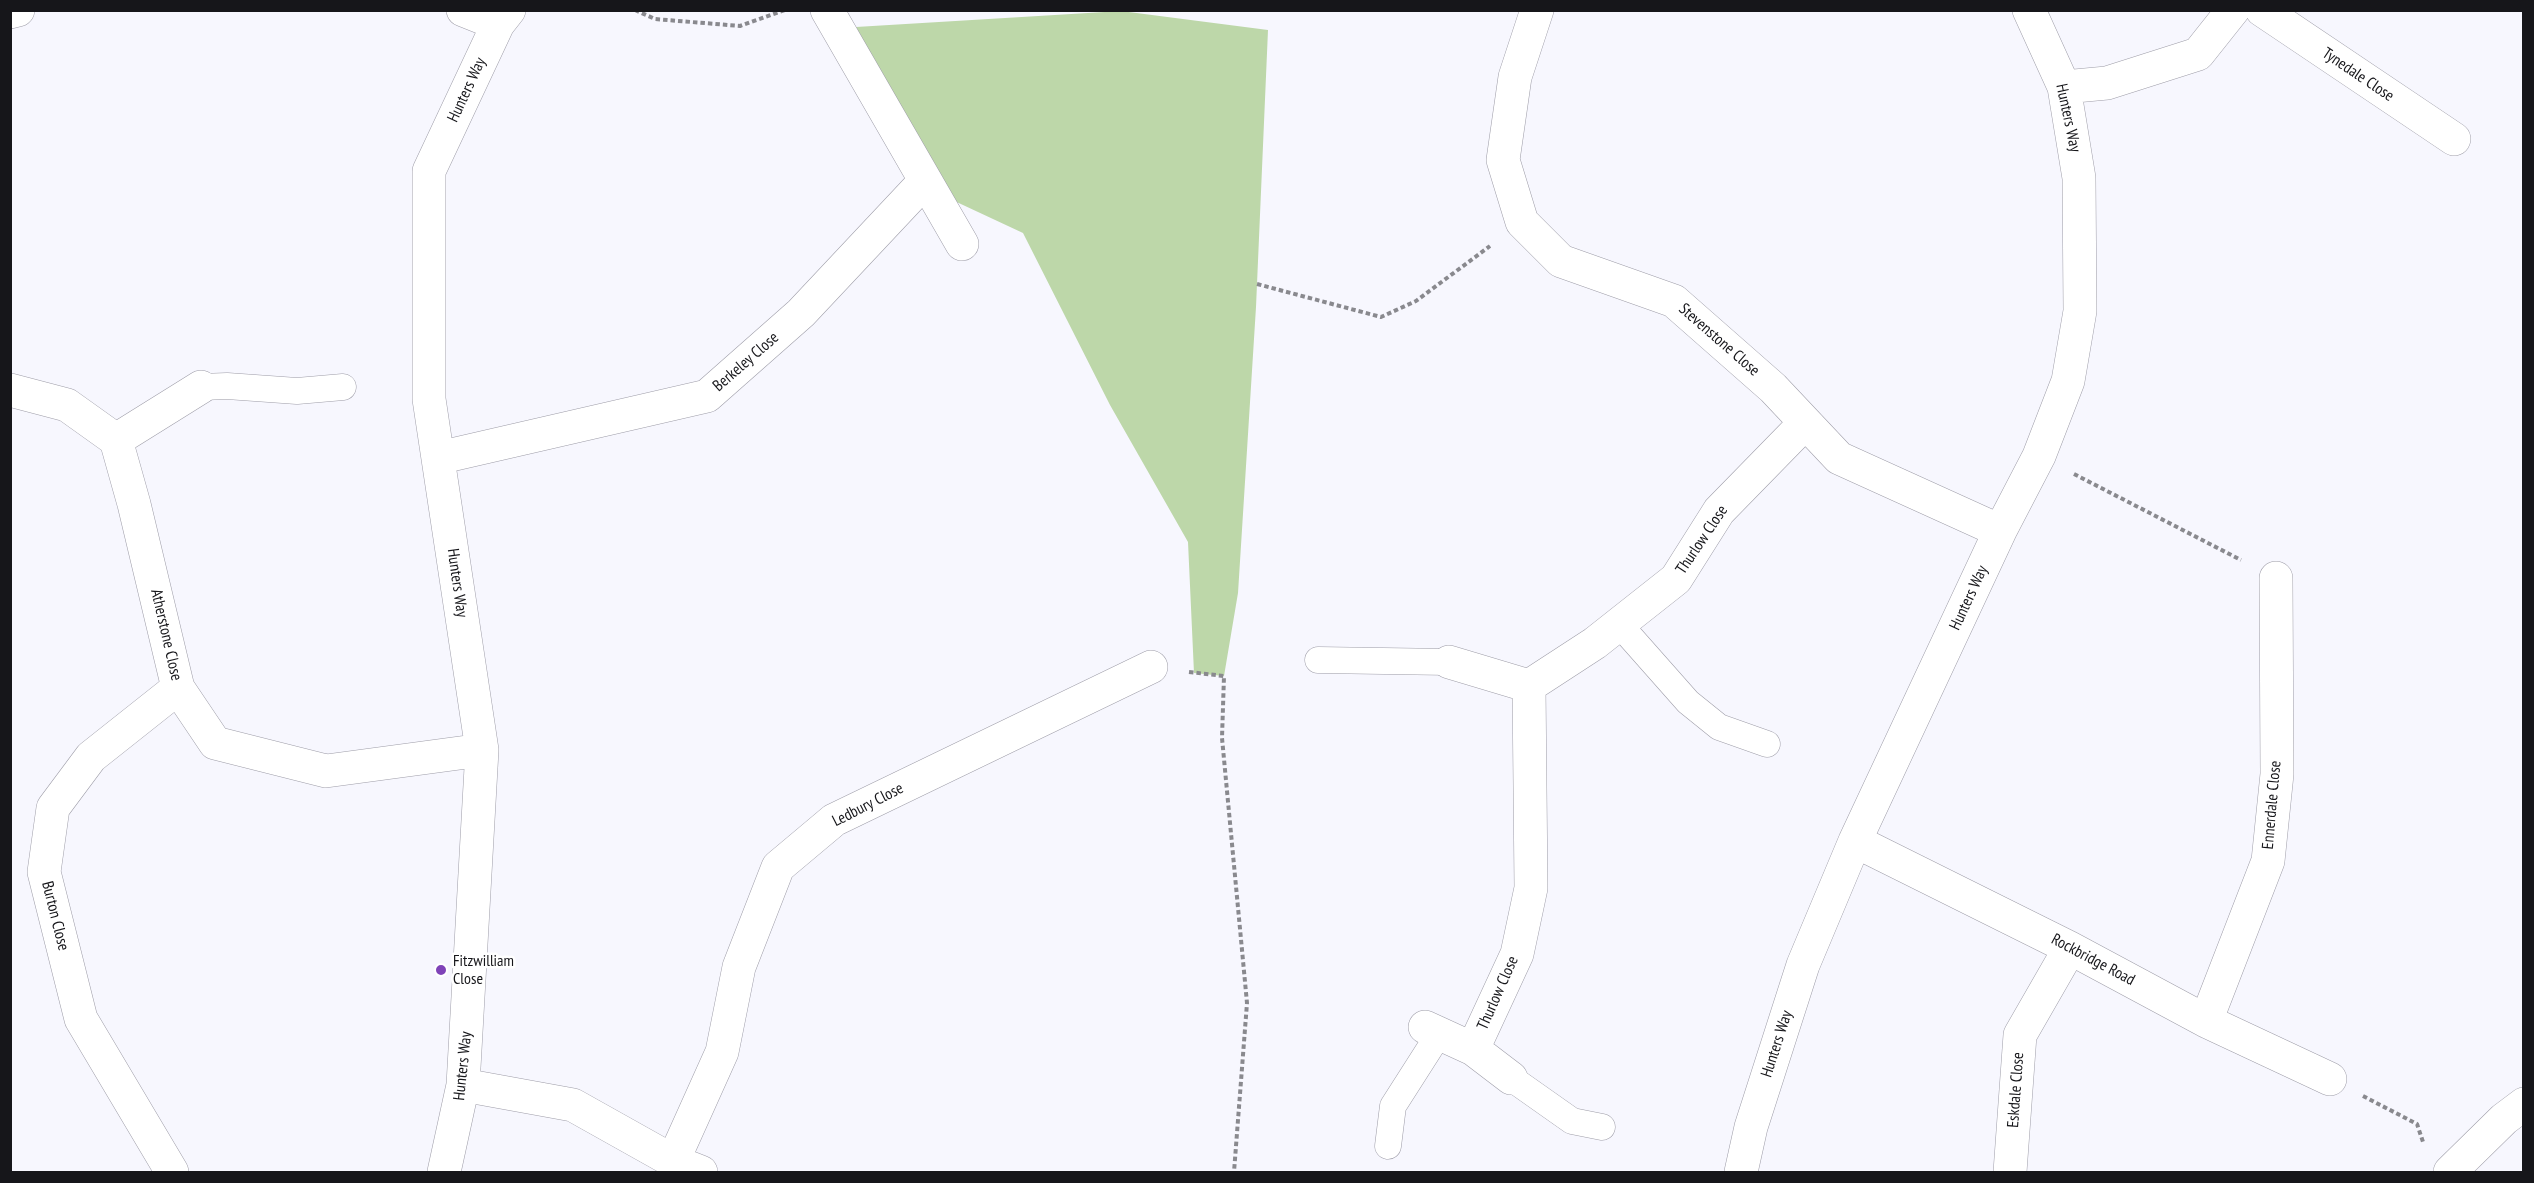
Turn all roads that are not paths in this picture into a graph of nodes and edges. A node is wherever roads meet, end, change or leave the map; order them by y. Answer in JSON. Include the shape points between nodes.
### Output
{"nodes":[{"id":1,"x":18,"y":10,"type":"edge"},
{"id":2,"x":463,"y":10,"type":"edge"},
{"id":3,"x":827,"y":10,"type":"edge"},
{"id":4,"x":1538,"y":10,"type":"edge"},
{"id":5,"x":2029,"y":10,"type":"edge"},
{"id":6,"x":2233,"y":10,"type":"edge"},
{"id":7,"x":2262,"y":10,"type":"edge"},
{"id":8,"x":10,"y":12,"type":"edge"},
{"id":9,"x":503,"y":17,"type":"edge"},
{"id":10,"x":2064,"y":87,"type":"junction"},
{"id":11,"x":2454,"y":139,"type":"dead end"},
{"id":12,"x":925,"y":181,"type":"junction"},
{"id":13,"x":962,"y":244,"type":"dead end"},
{"id":14,"x":201,"y":387,"type":"joint"},
{"id":15,"x":343,"y":387,"type":"dead end"},
{"id":16,"x":10,"y":390,"type":"edge"},
{"id":17,"x":1805,"y":423,"type":"junction"},
{"id":18,"x":116,"y":440,"type":"junction"},
{"id":19,"x":438,"y":458,"type":"junction"},
{"id":20,"x":2000,"y":531,"type":"junction"},
{"id":21,"x":2276,"y":579,"type":"road end"},
{"id":22,"x":1619,"y":624,"type":"junction"},
{"id":23,"x":1318,"y":660,"type":"dead end"},
{"id":24,"x":1449,"y":662,"type":"joint"},
{"id":25,"x":1151,"y":667,"type":"road end"},
{"id":26,"x":1529,"y":686,"type":"junction"},
{"id":27,"x":178,"y":688,"type":"junction"},
{"id":28,"x":1767,"y":744,"type":"dead end"},
{"id":29,"x":482,"y":750,"type":"junction"},
{"id":30,"x":1855,"y":841,"type":"junction"},
{"id":31,"x":2070,"y":948,"type":"junction"},
{"id":32,"x":2206,"y":1020,"type":"junction"},
{"id":33,"x":1432,"y":1031,"type":"joint"},
{"id":34,"x":1473,"y":1049,"type":"junction"},
{"id":35,"x":1511,"y":1078,"type":"joint"},
{"id":36,"x":2330,"y":1080,"type":"road end"},
{"id":37,"x":464,"y":1085,"type":"junction"},
{"id":38,"x":2523,"y":1104,"type":"edge"},
{"id":39,"x":1602,"y":1127,"type":"dead end"},
{"id":40,"x":1388,"y":1146,"type":"dead end"},
{"id":41,"x":687,"y":1167,"type":"edge"},
{"id":42,"x":172,"y":1173,"type":"edge"},
{"id":43,"x":444,"y":1173,"type":"edge"},
{"id":44,"x":1741,"y":1173,"type":"edge"},
{"id":45,"x":2010,"y":1173,"type":"edge"},
{"id":46,"x":2450,"y":1173,"type":"edge"}],
"edges":[{"from":1,"to":8,"type":"street"},
{"from":2,"to":9,"type":"street"},
{"from":3,"to":12,"type":"street"},
{"from":4,"to":17,"type":"street","name":"Stevenstone Close","via":[[1515,77],[1503,160],[1522,222],[1561,261],[1674,301],[1773,388]]},
{"from":5,"to":10,"type":"street","name":"Hunters Way"},
{"from":6,"to":10,"type":"street","via":[[2198,54],[2107,83]]},
{"from":7,"to":11,"type":"street","name":"Tynedale Close"},
{"from":9,"to":19,"type":"street","name":"Hunters Way","via":[[429,171],[429,399]]},
{"from":10,"to":20,"type":"street","name":"Hunters Way","via":[[2079,178],[2080,311],[2068,381],[2039,456]]},
{"from":12,"to":13,"type":"street"},
{"from":12,"to":19,"type":"street","name":"Berkeley Close","via":[[801,314],[707,396]]},
{"from":14,"to":15,"type":"lane","via":[[297,391]]},
{"from":14,"to":18,"type":"street"},
{"from":16,"to":18,"type":"street","via":[[67,405]]},
{"from":17,"to":20,"type":"street","name":"Stevenstone Close","via":[[1839,458]]},
{"from":17,"to":22,"type":"street","name":"Thurlow Close","via":[[1719,511],[1676,579]]},
{"from":18,"to":27,"type":"street","name":"Atherstone Close"},
{"from":19,"to":29,"type":"street","name":"Hunters Way"},
{"from":20,"to":30,"type":"street","name":"Hunters Way"},
{"from":21,"to":32,"type":"street","name":"Ennerdale Close","via":[[2277,774],[2268,861]]},
{"from":22,"to":26,"type":"street","name":"Thurlow Close"},
{"from":22,"to":28,"type":"lane","via":[[1688,702],[1719,727]]},
{"from":23,"to":24,"type":"lane"},
{"from":24,"to":26,"type":"street"},
{"from":25,"to":41,"type":"street","name":"Ledbury Close","via":[[834,820],[778,867],[739,967],[722,1052]]},
{"from":26,"to":34,"type":"street","name":"Thurlow Close","via":[[1532,888],[1517,954]]},
{"from":27,"to":29,"type":"street","name":"Atherstone Close","via":[[215,743],[326,771]]},
{"from":27,"to":42,"type":"street","name":"Burton Close","via":[[91,757],[53,808],[44,872],[81,1019]]},
{"from":29,"to":37,"type":"street","name":"Hunters Way"},
{"from":30,"to":31,"type":"street","name":"Rockbridge Road"},
{"from":30,"to":44,"type":"street","name":"Hunters Way","via":[[1803,964],[1751,1127]]},
{"from":31,"to":32,"type":"street","name":"Rockbridge Road"},
{"from":31,"to":45,"type":"street","name":"Eskdale Close","via":[[2020,1035]]},
{"from":32,"to":36,"type":"street","name":"Rockbridge Road"},
{"from":33,"to":34,"type":"street"},
{"from":33,"to":40,"type":"lane","via":[[1393,1106]]},
{"from":34,"to":35,"type":"street"},
{"from":35,"to":39,"type":"lane","via":[[1572,1121]]},
{"from":37,"to":41,"type":"street","via":[[573,1105]]},
{"from":37,"to":43,"type":"street","name":"Hunters Way"},
{"from":38,"to":46,"type":"street"}]}
